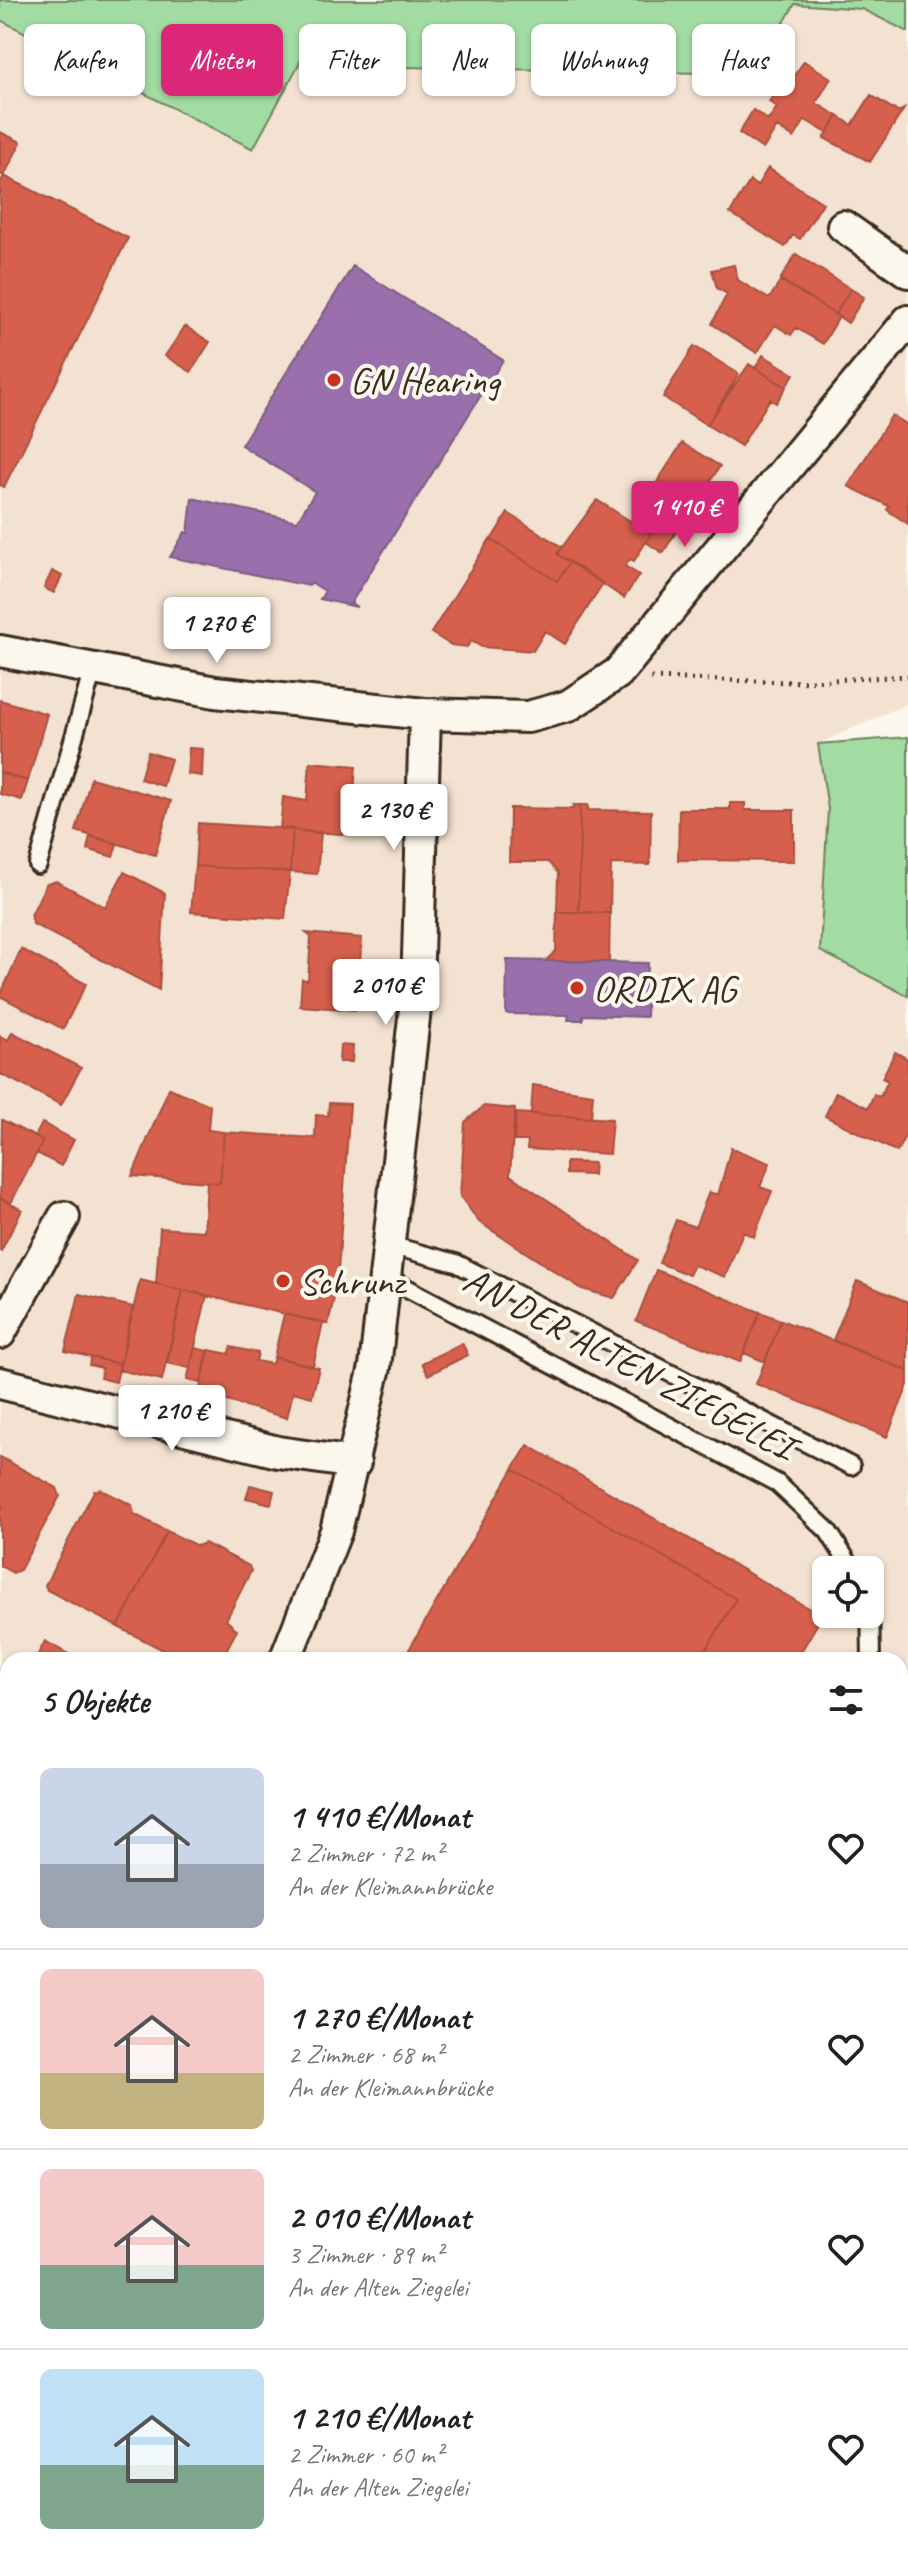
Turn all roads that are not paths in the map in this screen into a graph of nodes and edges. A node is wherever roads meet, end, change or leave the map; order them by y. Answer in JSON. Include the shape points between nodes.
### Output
{"nodes":[{"id":1,"x":843,"y":226,"type":"dead end"},
{"id":2,"x":908,"y":272,"type":"edge"},
{"id":3,"x":908,"y":321,"type":"edge"},
{"id":4,"x":0,"y":651,"type":"edge"},
{"id":5,"x":93,"y":669,"type":"junction"},
{"id":6,"x":425,"y":714,"type":"junction"},
{"id":7,"x":38,"y":865,"type":"dead end"},
{"id":8,"x":64,"y":1217,"type":"dead end"},
{"id":9,"x":389,"y":1245,"type":"junction"},
{"id":10,"x":386,"y":1277,"type":"junction"},
{"id":11,"x":0,"y":1333,"type":"edge"},
{"id":12,"x":0,"y":1383,"type":"edge"},
{"id":13,"x":355,"y":1463,"type":"junction"},
{"id":14,"x":851,"y":1466,"type":"dead end"},
{"id":15,"x":844,"y":1556,"type":"edge"},
{"id":16,"x":870,"y":1628,"type":"edge"},
{"id":17,"x":288,"y":1652,"type":"edge"},
{"id":18,"x":871,"y":1652,"type":"edge"}],
"edges":[{"from":1,"to":2,"type":"street"},
{"from":3,"to":6,"type":"street","via":[[618,673],[568,706],[528,717]]},
{"from":4,"to":5,"type":"street"},
{"from":5,"to":6,"type":"street","via":[[215,692]]},
{"from":5,"to":7,"type":"lane"},
{"from":6,"to":9,"type":"street","via":[[417,991]]},
{"from":8,"to":11,"type":"street"},
{"from":9,"to":10,"type":"street"},
{"from":9,"to":14,"type":"lane","via":[[456,1263]]},
{"from":10,"to":13,"type":"street"},
{"from":10,"to":15,"type":"lane","name":"AN DER ALTEN ZIEGELEI","via":[[777,1483],[828,1531]]},
{"from":12,"to":13,"type":"street","via":[[278,1452]]},
{"from":13,"to":17,"type":"street","via":[[336,1531]]},
{"from":16,"to":18,"type":"lane"}]}
